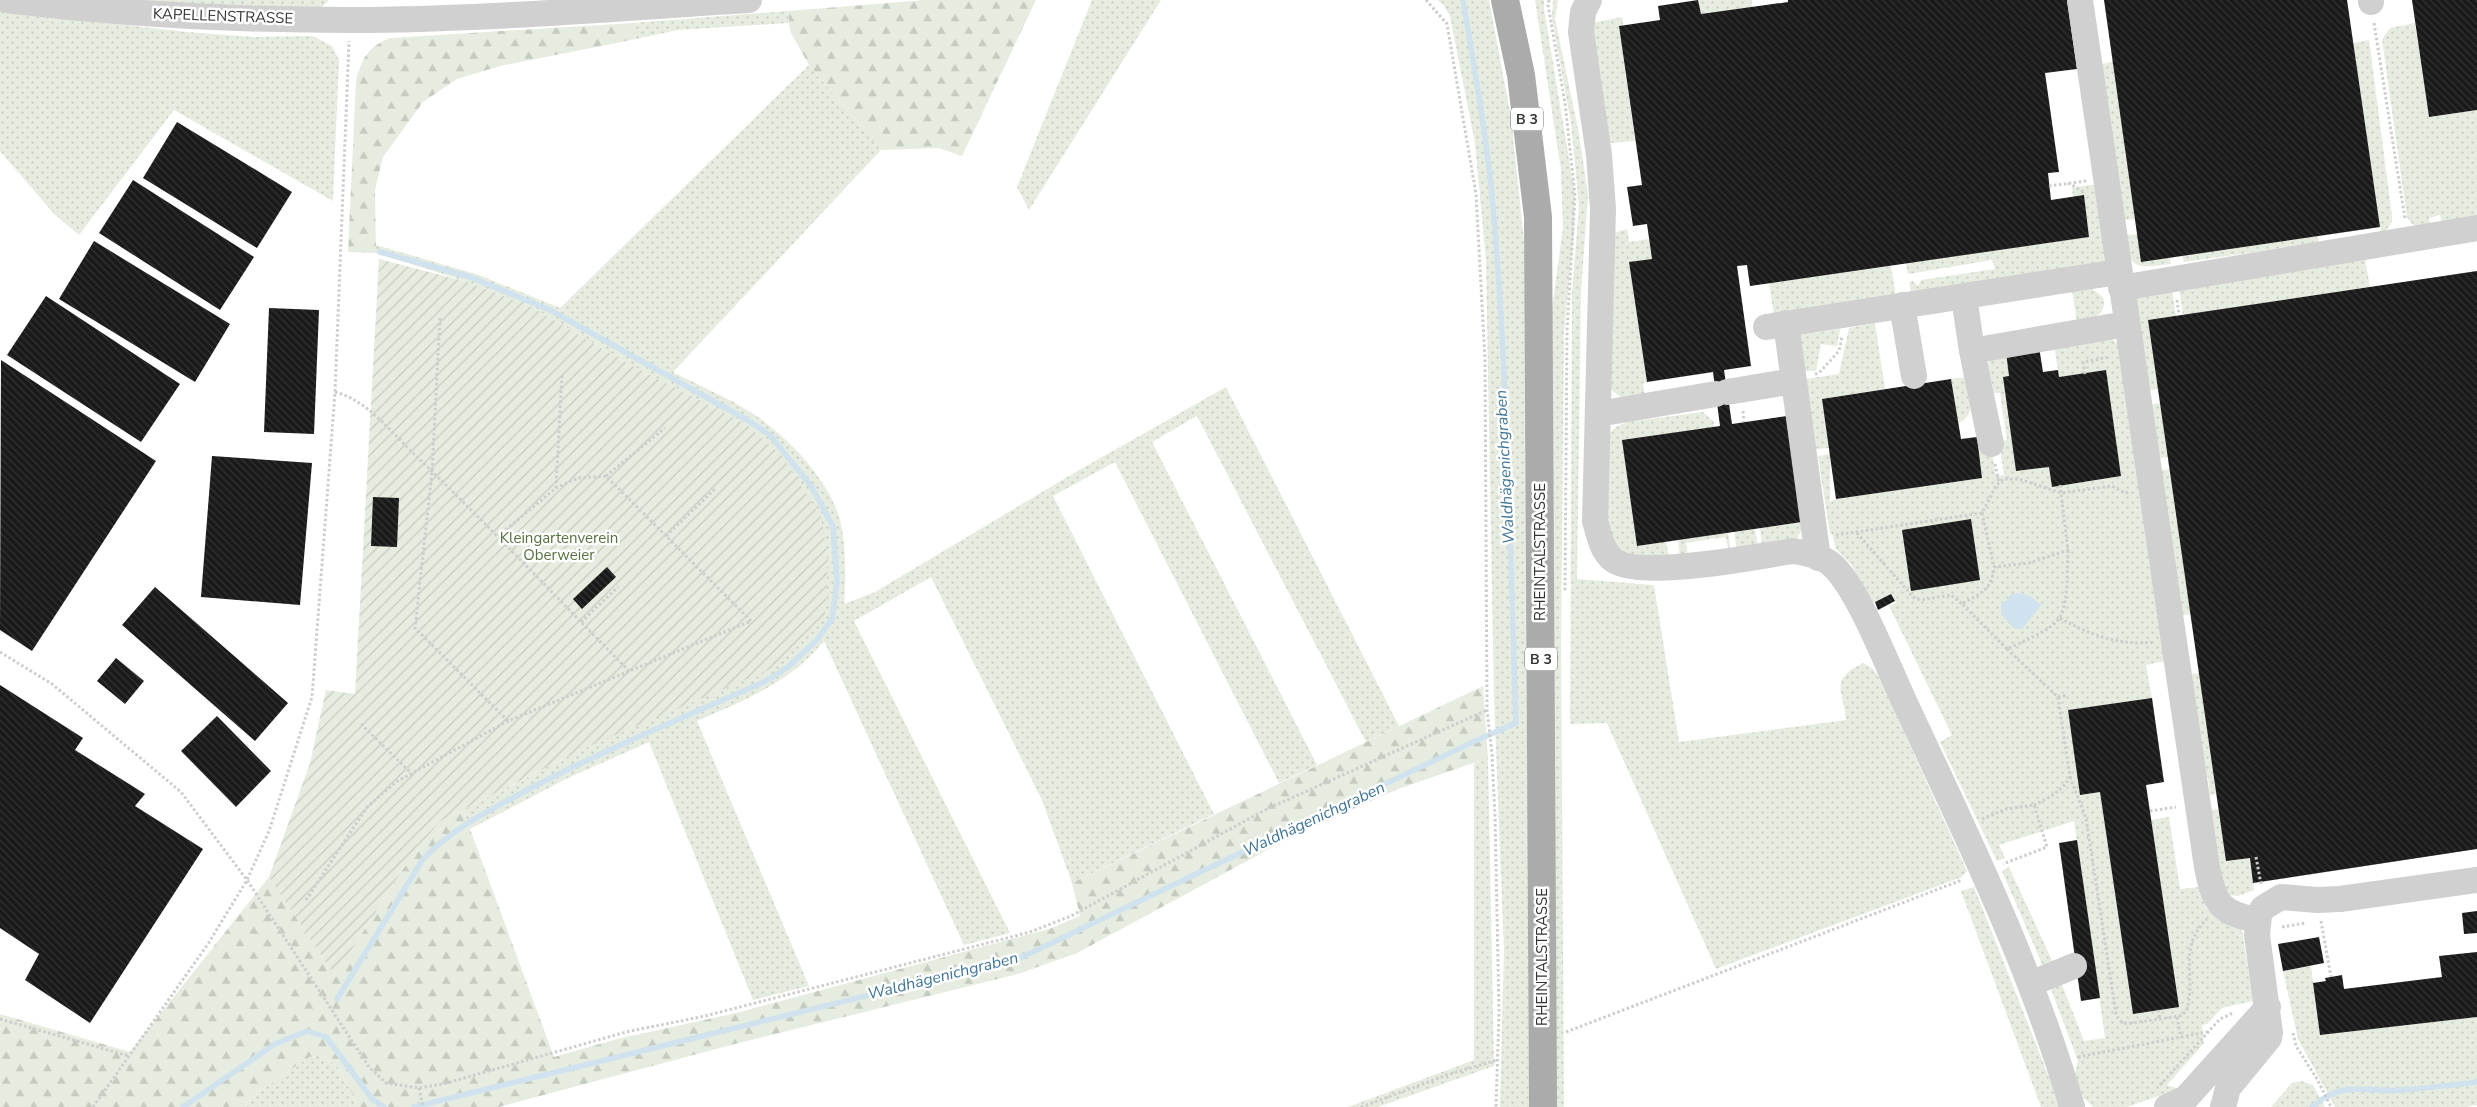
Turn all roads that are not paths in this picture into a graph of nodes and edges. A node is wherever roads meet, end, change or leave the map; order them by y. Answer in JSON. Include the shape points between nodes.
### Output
{"nodes":[{"id":1,"x":6,"y":0,"type":"edge"},
{"id":2,"x":749,"y":0,"type":"edge"},
{"id":3,"x":1589,"y":0,"type":"edge"},
{"id":4,"x":2080,"y":0,"type":"edge"},
{"id":5,"x":351,"y":7,"type":"edge"},
{"id":6,"x":1511,"y":7,"type":"edge"},
{"id":7,"x":2477,"y":228,"type":"edge"},
{"id":8,"x":2120,"y":280,"type":"junction"},
{"id":9,"x":1964,"y":296,"type":"junction"},
{"id":10,"x":1902,"y":305,"type":"junction"},
{"id":11,"x":2126,"y":324,"type":"junction"},
{"id":12,"x":1972,"y":350,"type":"junction"},
{"id":13,"x":1914,"y":376,"type":"dead end"},
{"id":14,"x":1794,"y":380,"type":"junction"},
{"id":15,"x":1598,"y":414,"type":"junction"},
{"id":16,"x":1992,"y":444,"type":"dead end"},
{"id":17,"x":1816,"y":548,"type":"junction"},
{"id":18,"x":2477,"y":880,"type":"edge"},
{"id":19,"x":2267,"y":918,"type":"junction"},
{"id":20,"x":2074,"y":966,"type":"dead end"},
{"id":21,"x":2030,"y":984,"type":"junction"},
{"id":22,"x":2268,"y":1007,"type":"junction"},
{"id":23,"x":2160,"y":1099,"type":"edge"},
{"id":24,"x":1543,"y":1107,"type":"edge"},
{"id":25,"x":2072,"y":1107,"type":"edge"},
{"id":26,"x":2223,"y":1107,"type":"edge"}],
"edges":[{"from":1,"to":5,"type":"street","name":"KAPELLENSTRASSE","via":[[202,18]]},
{"from":2,"to":5,"type":"street","name":"KAPELLENSTRASSE","via":[[520,15]]},
{"from":3,"to":15,"type":"street","via":[[1583,12],[1581,32],[1599,155],[1603,209]]},
{"from":4,"to":8,"type":"street"},
{"from":6,"to":24,"type":"main road","name":"RHEINTALSTRASSE","number":"B 3","via":[[1538,217]]},
{"from":7,"to":8,"type":"street"},
{"from":8,"to":9,"type":"street"},
{"from":8,"to":11,"type":"street"},
{"from":9,"to":10,"type":"street"},
{"from":9,"to":12,"type":"street"},
{"from":10,"to":13,"type":"street"},
{"from":10,"to":14,"type":"street","via":[[1776,325]]},
{"from":11,"to":12,"type":"street"},
{"from":11,"to":19,"type":"street","via":[[2212,890],[2220,907],[2244,918]]},
{"from":12,"to":16,"type":"street"},
{"from":14,"to":15,"type":"street"},
{"from":14,"to":17,"type":"street"},
{"from":15,"to":17,"type":"street","via":[[1595,521],[1601,543],[1612,560],[1633,568],[1661,569],[1793,551],[1808,553]]},
{"from":17,"to":21,"type":"street","via":[[1847,584],[1964,828],[1996,867]]},
{"from":18,"to":19,"type":"street","via":[[2340,899],[2281,897]]},
{"from":19,"to":22,"type":"street","via":[[2257,936]]},
{"from":20,"to":21,"type":"street"},
{"from":21,"to":25,"type":"street"},
{"from":22,"to":23,"type":"street","via":[[2186,1098]]},
{"from":22,"to":26,"type":"street","via":[[2271,1027],[2268,1038],[2228,1088]]}]}
